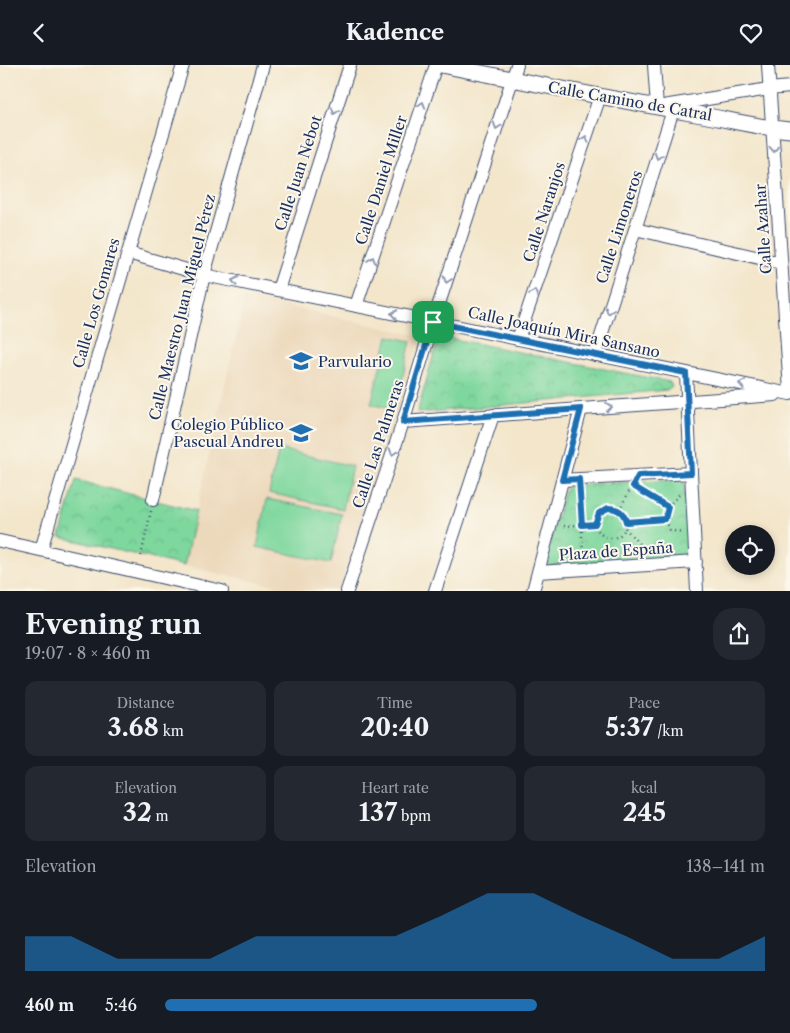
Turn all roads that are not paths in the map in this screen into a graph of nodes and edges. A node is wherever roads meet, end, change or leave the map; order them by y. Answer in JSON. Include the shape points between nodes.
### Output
{"nodes":[{"id":1,"x":183,"y":65,"type":"edge"},
{"id":2,"x":263,"y":65,"type":"edge"},
{"id":3,"x":350,"y":65,"type":"edge"},
{"id":4,"x":436,"y":65,"type":"edge"},
{"id":5,"x":441,"y":65,"type":"edge"},
{"id":6,"x":654,"y":65,"type":"edge"},
{"id":7,"x":768,"y":65,"type":"edge"},
{"id":8,"x":514,"y":72,"type":"edge"},
{"id":9,"x":790,"y":87,"type":"edge"},
{"id":10,"x":770,"y":89,"type":"junction"},
{"id":11,"x":600,"y":96,"type":"junction"},
{"id":12,"x":657,"y":107,"type":"junction"},
{"id":13,"x":673,"y":110,"type":"junction"},
{"id":14,"x":772,"y":129,"type":"junction"},
{"id":15,"x":790,"y":129,"type":"edge"},
{"id":16,"x":635,"y":229,"type":"junction"},
{"id":17,"x":128,"y":253,"type":"junction"},
{"id":18,"x":781,"y":263,"type":"junction"},
{"id":19,"x":204,"y":275,"type":"junction"},
{"id":20,"x":278,"y":290,"type":"junction"},
{"id":21,"x":356,"y":306,"type":"junction"},
{"id":22,"x":433,"y":322,"type":"junction"},
{"id":23,"x":518,"y":339,"type":"junction"},
{"id":24,"x":595,"y":355,"type":"junction"},
{"id":25,"x":686,"y":373,"type":"junction"},
{"id":26,"x":790,"y":393,"type":"edge"},
{"id":27,"x":688,"y":402,"type":"junction"},
{"id":28,"x":581,"y":409,"type":"junction"},
{"id":29,"x":493,"y":415,"type":"junction"},
{"id":30,"x":403,"y":422,"type":"junction"},
{"id":31,"x":691,"y":473,"type":"junction"},
{"id":32,"x":562,"y":480,"type":"junction"},
{"id":33,"x":153,"y":500,"type":"road end"},
{"id":34,"x":0,"y":541,"type":"edge"},
{"id":35,"x":41,"y":550,"type":"junction"},
{"id":36,"x":696,"y":562,"type":"junction"},
{"id":37,"x":538,"y":572,"type":"junction"},
{"id":38,"x":222,"y":591,"type":"edge"},
{"id":39,"x":346,"y":591,"type":"edge"},
{"id":40,"x":435,"y":591,"type":"edge"},
{"id":41,"x":533,"y":591,"type":"edge"},
{"id":42,"x":697,"y":591,"type":"edge"}],
"edges":[{"from":1,"to":17,"type":"street","name":"Calle Los Gomares"},
{"from":2,"to":19,"type":"street","name":"Calle Maestro Juan Miguel Pérez"},
{"from":3,"to":20,"type":"street","name":"Calle Juan Nebot","one_way":true},
{"from":21,"to":4,"type":"street","name":"Calle Daniel Miller","one_way":true},
{"from":5,"to":8,"type":"street","name":"Calle Camino de Catral"},
{"from":6,"to":12,"type":"street"},
{"from":7,"to":10,"type":"street","name":"Calle Azahar"},
{"from":8,"to":11,"type":"street","name":"Calle Camino de Catral"},
{"from":8,"to":22,"type":"street","name":"Calle Las Palmeras","one_way":true},
{"from":9,"to":10,"type":"street"},
{"from":10,"to":12,"type":"street"},
{"from":10,"to":14,"type":"street","name":"Calle Azahar"},
{"from":11,"to":12,"type":"street","name":"Calle Camino de Catral"},
{"from":23,"to":11,"type":"street","name":"Calle Naranjos","one_way":true},
{"from":12,"to":13,"type":"street","name":"Calle Camino de Catral"},
{"from":13,"to":14,"type":"street","name":"Calle Camino de Catral"},
{"from":13,"to":16,"type":"street","name":"Calle Limoneros","one_way":true},
{"from":14,"to":15,"type":"street","name":"Calle Camino de Catral"},
{"from":14,"to":18,"type":"street","name":"Calle Azahar","one_way":true},
{"from":16,"to":18,"type":"street"},
{"from":16,"to":24,"type":"street","name":"Calle Limoneros","one_way":true},
{"from":17,"to":19,"type":"street","name":"Calle Joaquín Mira Sansano"},
{"from":17,"to":35,"type":"street","name":"Calle Los Gomares"},
{"from":18,"to":26,"type":"street","name":"Calle Azahar"},
{"from":20,"to":19,"type":"street","name":"Calle Joaquín Mira Sansano","one_way":true},
{"from":19,"to":33,"type":"street","name":"Calle Maestro Juan Miguel Pérez"},
{"from":20,"to":21,"type":"street","name":"Calle Joaquín Mira Sansano"},
{"from":22,"to":21,"type":"street","name":"Calle Joaquín Mira Sansano","one_way":true},
{"from":22,"to":23,"type":"street","name":"Calle Joaquín Mira Sansano"},
{"from":22,"to":30,"type":"street","name":"Calle Las Palmeras"},
{"from":23,"to":24,"type":"street","name":"Calle Joaquín Mira Sansano"},
{"from":24,"to":25,"type":"street","name":"Calle Joaquín Mira Sansano"},
{"from":26,"to":25,"type":"street","name":"Calle Joaquín Mira Sansano","one_way":true},
{"from":25,"to":27,"type":"street"},
{"from":26,"to":27,"type":"street"},
{"from":28,"to":27,"type":"street","one_way":true},
{"from":27,"to":31,"type":"street"},
{"from":28,"to":29,"type":"street"},
{"from":28,"to":32,"type":"street"},
{"from":29,"to":30,"type":"street"},
{"from":29,"to":40,"type":"street"},
{"from":30,"to":39,"type":"street","name":"Calle Las Palmeras","one_way":true},
{"from":31,"to":32,"type":"street"},
{"from":31,"to":36,"type":"street"},
{"from":32,"to":37,"type":"street"},
{"from":34,"to":35,"type":"street"},
{"from":35,"to":38,"type":"street"},
{"from":36,"to":37,"type":"street","name":"Plaza de España"},
{"from":36,"to":42,"type":"street"},
{"from":37,"to":41,"type":"street"}]}
